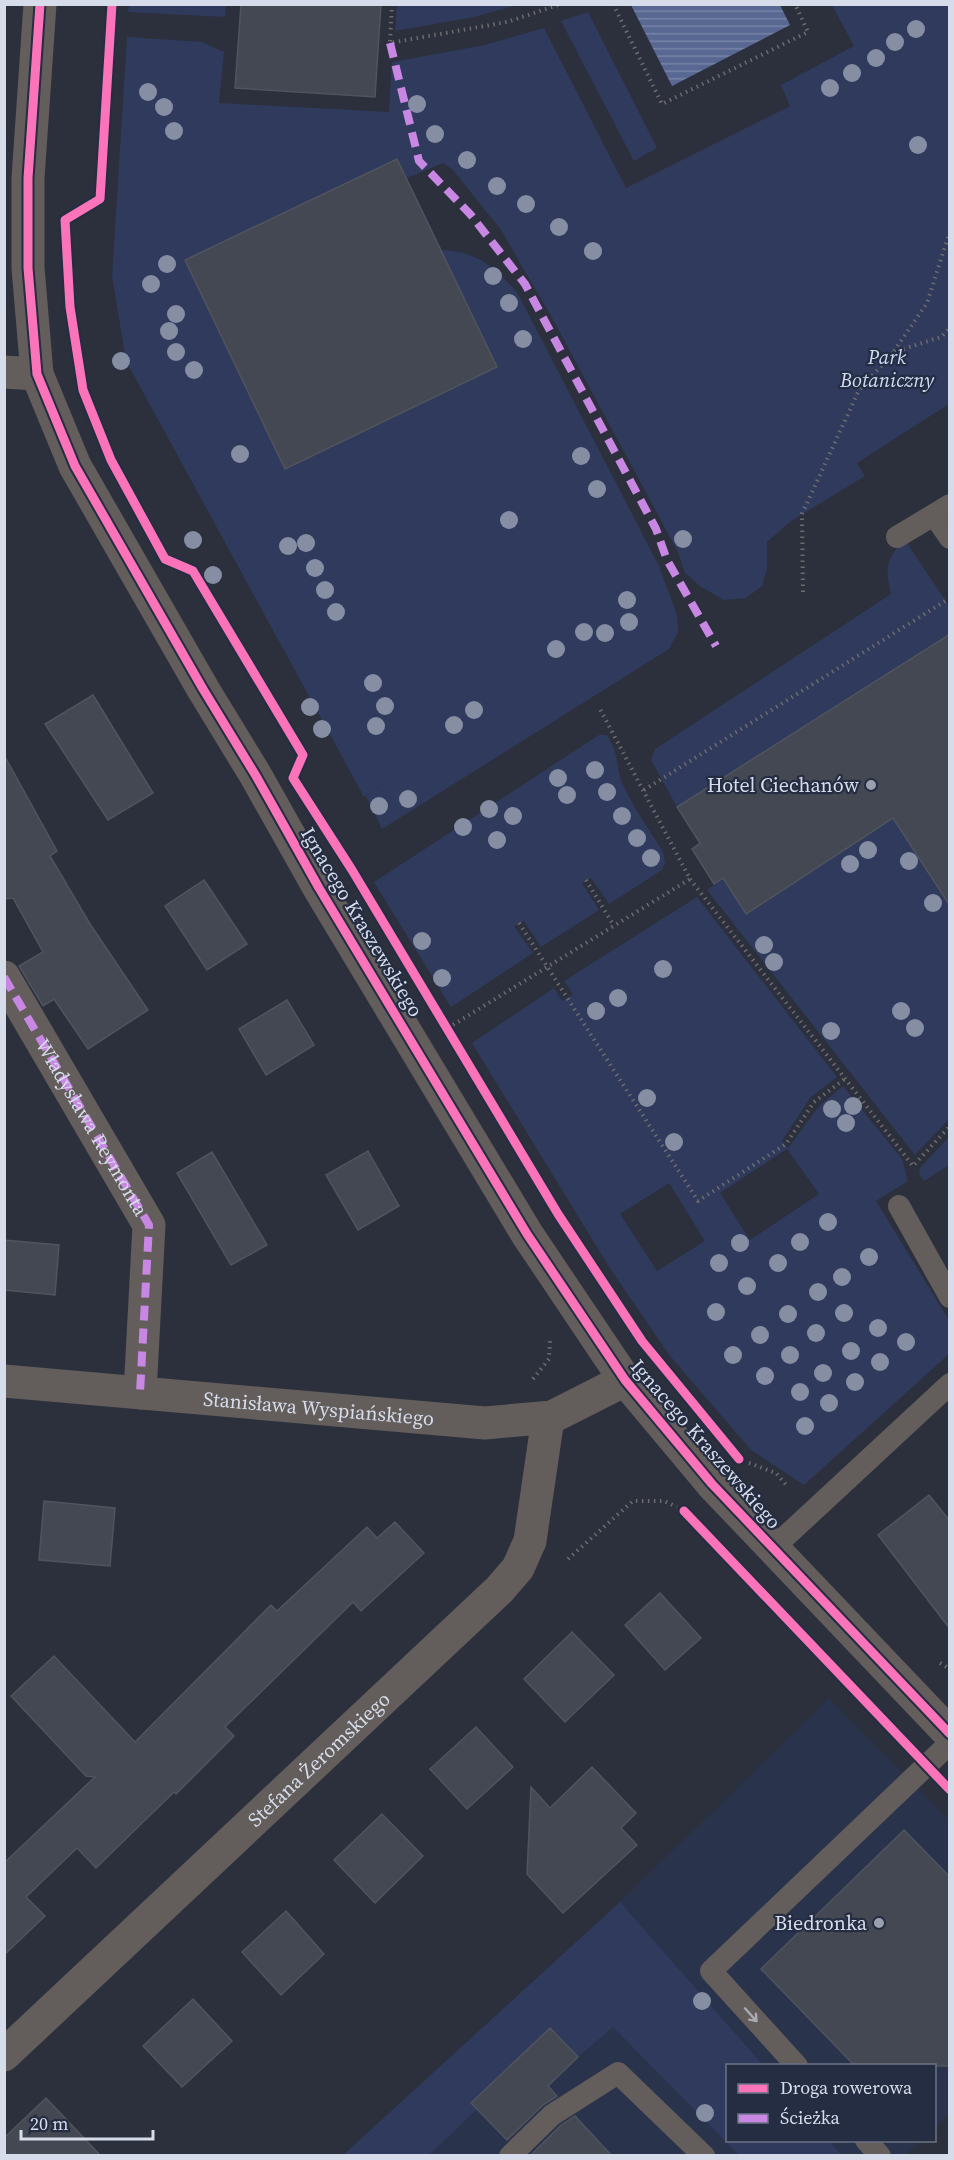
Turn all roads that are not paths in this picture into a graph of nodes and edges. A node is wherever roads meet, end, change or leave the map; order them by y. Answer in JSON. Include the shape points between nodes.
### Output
{"nodes":[{"id":1,"x":40,"y":4,"type":"edge"},
{"id":2,"x":4,"y":372,"type":"edge"},
{"id":3,"x":37,"y":374,"type":"junction"},
{"id":4,"x":942,"y":510,"type":"edge"},
{"id":5,"x":897,"y":537,"type":"dead end"},
{"id":6,"x":950,"y":538,"type":"edge"},
{"id":7,"x":4,"y":977,"type":"edge"},
{"id":8,"x":898,"y":1206,"type":"dead end"},
{"id":9,"x":950,"y":1297,"type":"edge"},
{"id":10,"x":625,"y":1380,"type":"junction"},
{"id":11,"x":4,"y":1381,"type":"edge"},
{"id":12,"x":950,"y":1384,"type":"edge"},
{"id":13,"x":140,"y":1393,"type":"junction"},
{"id":14,"x":548,"y":1418,"type":"junction"},
{"id":15,"x":772,"y":1549,"type":"junction"},
{"id":16,"x":950,"y":1734,"type":"edge"},
{"id":17,"x":950,"y":1743,"type":"edge"},
{"id":18,"x":4,"y":2055,"type":"edge"},
{"id":19,"x":795,"y":2064,"type":"edge"},
{"id":20,"x":868,"y":2142,"type":"edge"},
{"id":21,"x":510,"y":2156,"type":"edge"},
{"id":22,"x":704,"y":2156,"type":"edge"},
{"id":23,"x":880,"y":2156,"type":"edge"}],
"edges":[{"from":1,"to":3,"type":"street","name":"Ignacego Kraszewskiego","via":[[28,178],[28,268]]},
{"from":2,"to":3,"type":"street"},
{"from":3,"to":10,"type":"street","name":"Ignacego Kraszewskiego","via":[[75,466],[319,888],[527,1234]]},
{"from":4,"to":5,"type":"lane"},
{"from":4,"to":6,"type":"lane"},
{"from":7,"to":13,"type":"street","name":"Władysława Reymonta","via":[[149,1225]]},
{"from":8,"to":9,"type":"lane"},
{"from":10,"to":14,"type":"street","name":"Stanisława Wyspiańskiego"},
{"from":10,"to":15,"type":"street","name":"Ignacego Kraszewskiego"},
{"from":11,"to":13,"type":"street","name":"Stanisława Wyspiańskiego"},
{"from":12,"to":15,"type":"lane"},
{"from":13,"to":14,"type":"street","name":"Stanisława Wyspiańskiego","via":[[485,1423]]},
{"from":14,"to":18,"type":"street","name":"Stefana Żeromskiego","via":[[530,1541],[518,1568]]},
{"from":15,"to":16,"type":"street","name":"Ignacego Kraszewskiego"},
{"from":17,"to":19,"type":"lane","one_way":true,"via":[[711,1971]]},
{"from":20,"to":23,"type":"lane"},
{"from":21,"to":22,"type":"lane","via":[[552,2115],[618,2073]]}]}
